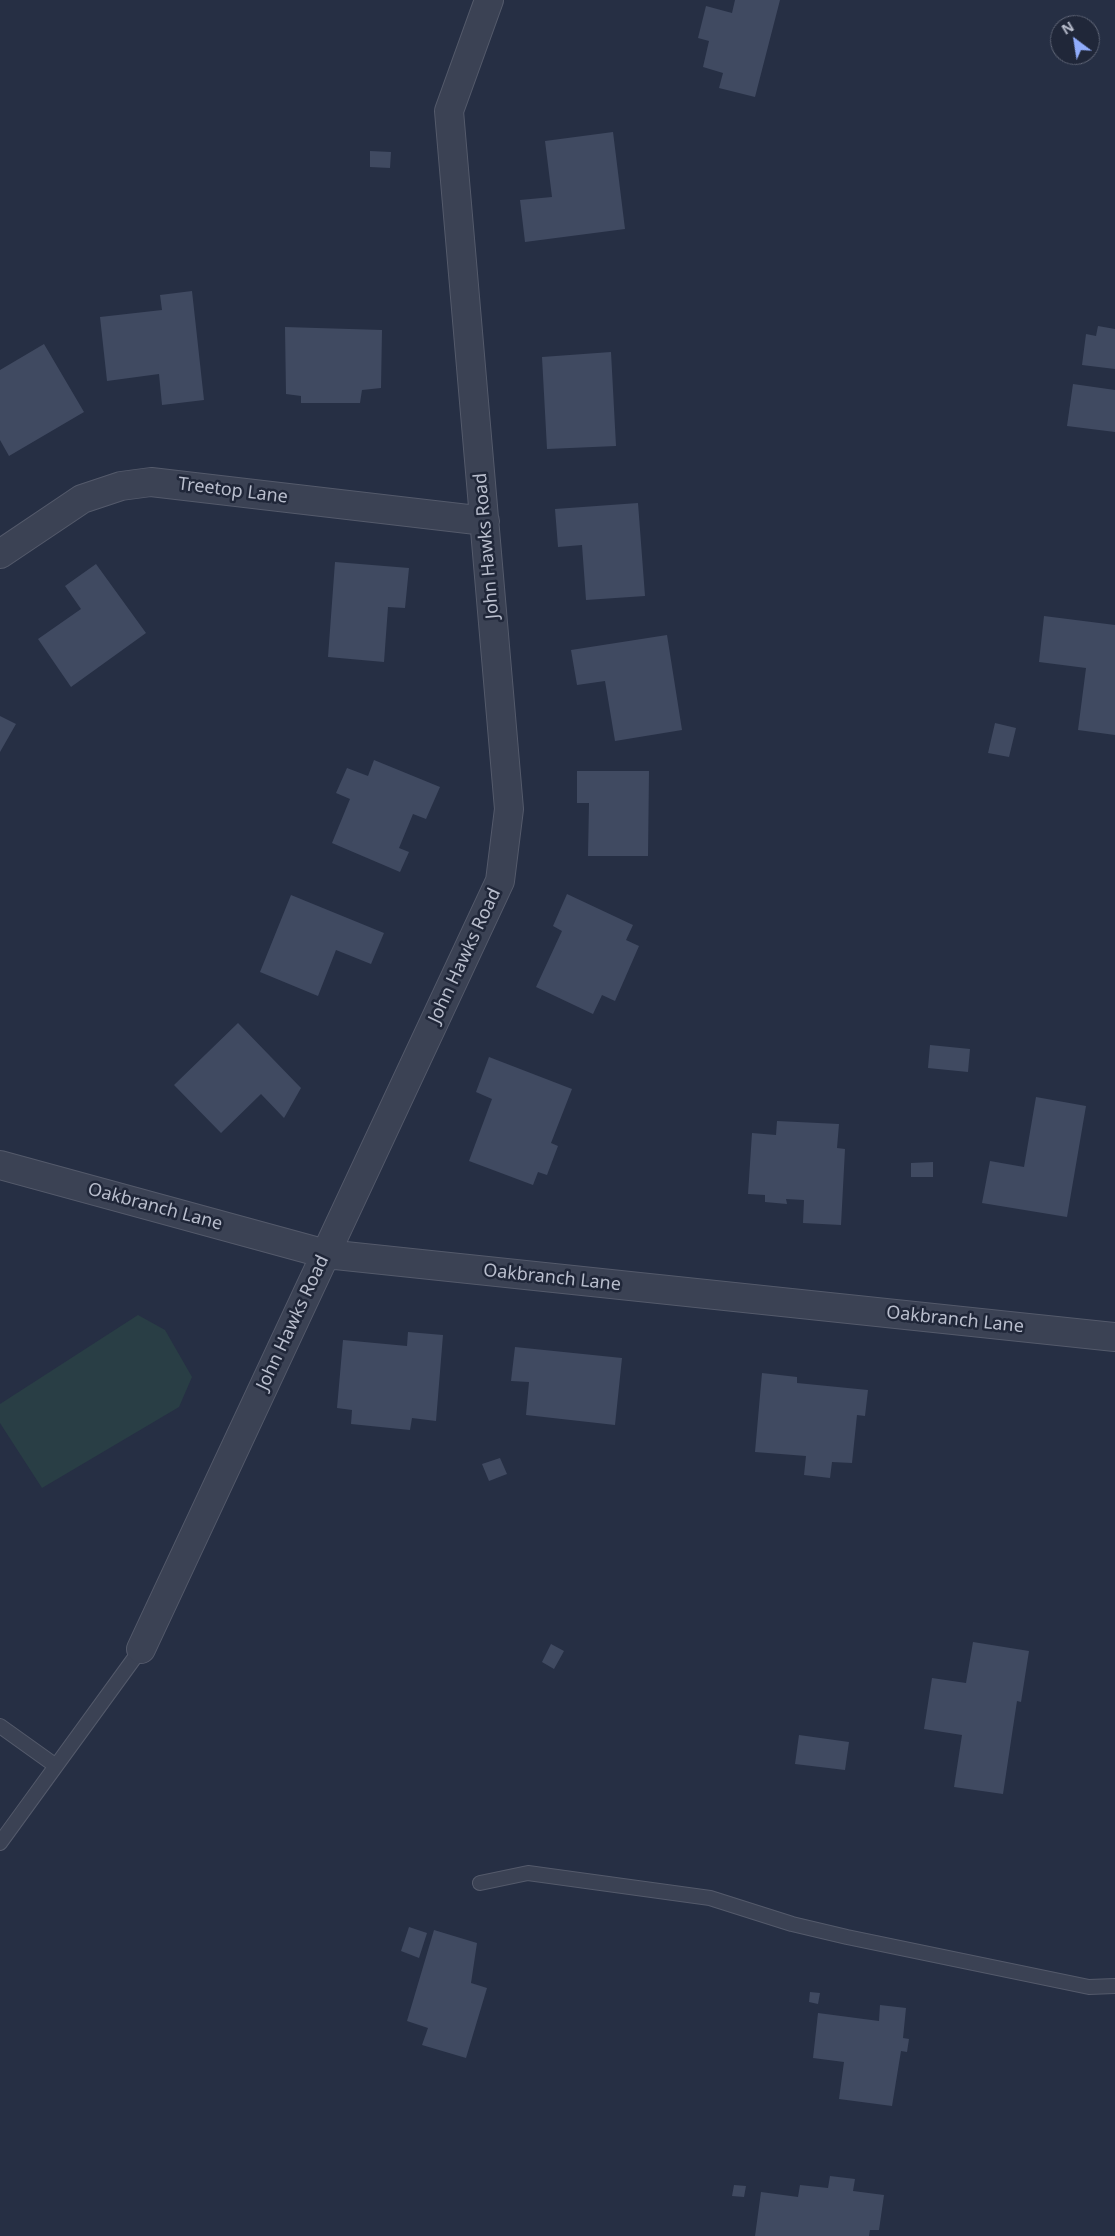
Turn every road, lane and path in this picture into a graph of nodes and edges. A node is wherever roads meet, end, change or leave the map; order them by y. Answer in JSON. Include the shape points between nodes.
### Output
{"nodes":[{"id":1,"x":489,"y":0,"type":"edge"},
{"id":2,"x":484,"y":521,"type":"junction"},
{"id":3,"x":0,"y":554,"type":"edge"},
{"id":4,"x":0,"y":1165,"type":"edge"},
{"id":5,"x":326,"y":1254,"type":"junction"},
{"id":6,"x":1115,"y":1337,"type":"edge"},
{"id":7,"x":141,"y":1649,"type":"joint"},
{"id":8,"x":1,"y":1724,"type":"edge"},
{"id":9,"x":56,"y":1766,"type":"junction"},
{"id":10,"x":0,"y":1843,"type":"edge"},
{"id":11,"x":480,"y":1883,"type":"dead end"},
{"id":12,"x":1115,"y":1986,"type":"edge"}],
"edges":[{"from":1,"to":2,"type":"street","name":"John Hawks Road","via":[[449,111]]},
{"from":2,"to":3,"type":"street","name":"Treetop Lane","via":[[151,482],[121,486],[82,498]]},
{"from":2,"to":5,"type":"street","name":"John Hawks Road","via":[[509,810],[500,881]]},
{"from":4,"to":5,"type":"street","name":"Oakbranch Lane"},
{"from":5,"to":6,"type":"street","name":"Oakbranch Lane"},
{"from":5,"to":7,"type":"street","name":"John Hawks Road"},
{"from":7,"to":9,"type":"lane"},
{"from":8,"to":9,"type":"lane"},
{"from":9,"to":10,"type":"lane"},
{"from":11,"to":12,"type":"lane","via":[[528,1873],[710,1898],[792,1924],[847,1937],[1089,1987]]}]}
